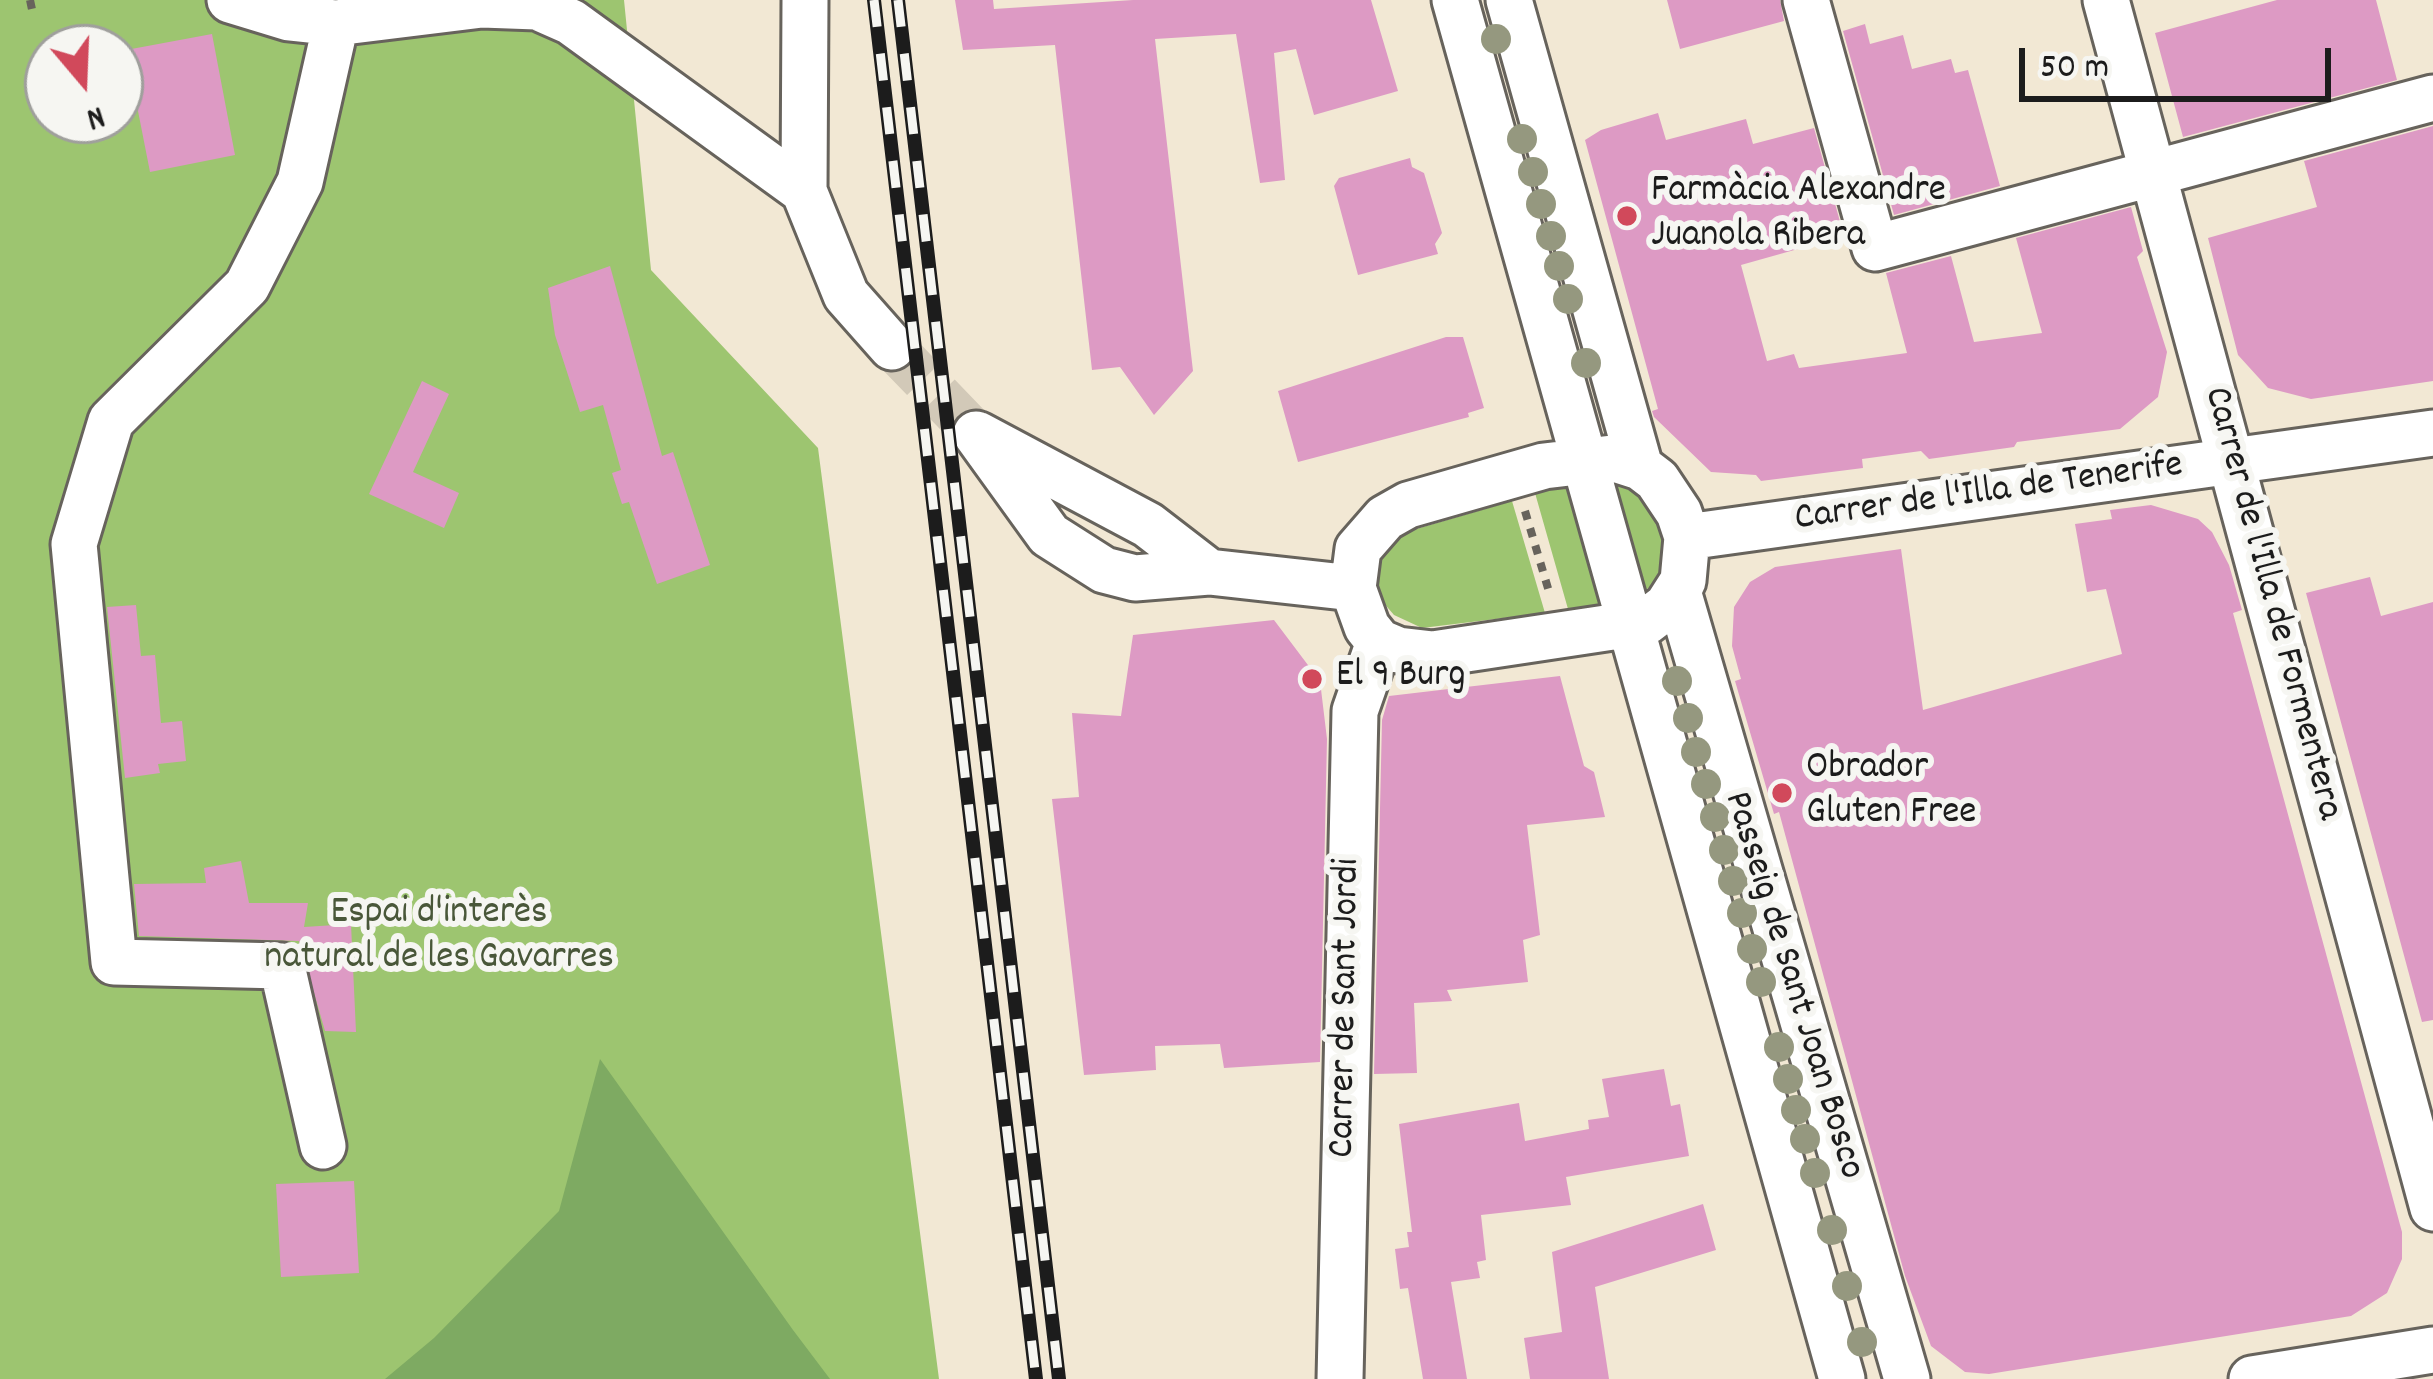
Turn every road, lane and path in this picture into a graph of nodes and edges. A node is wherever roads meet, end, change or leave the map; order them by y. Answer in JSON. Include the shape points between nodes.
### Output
{"nodes":[{"id":1,"x":30,"y":0,"type":"edge"},
{"id":2,"x":230,"y":0,"type":"edge"},
{"id":3,"x":805,"y":0,"type":"edge"},
{"id":4,"x":1455,"y":0,"type":"edge"},
{"id":5,"x":1509,"y":0,"type":"edge"},
{"id":6,"x":1806,"y":0,"type":"edge"},
{"id":7,"x":2106,"y":0,"type":"edge"},
{"id":8,"x":33,"y":14,"type":"dead end"},
{"id":9,"x":336,"y":23,"type":"junction"},
{"id":10,"x":2433,"y":98,"type":"edge"},
{"id":11,"x":2153,"y":172,"type":"junction"},
{"id":12,"x":804,"y":191,"type":"junction"},
{"id":13,"x":892,"y":347,"type":"tunnel mouth"},
{"id":14,"x":2433,"y":434,"type":"edge"},
{"id":15,"x":1583,"y":459,"type":"junction"},
{"id":16,"x":2231,"y":461,"type":"junction"},
{"id":17,"x":1640,"y":467,"type":"junction"},
{"id":18,"x":1515,"y":474,"type":"junction"},
{"id":19,"x":1687,"y":538,"type":"junction"},
{"id":20,"x":1209,"y":572,"type":"junction"},
{"id":21,"x":1353,"y":588,"type":"junction"},
{"id":22,"x":1678,"y":591,"type":"junction"},
{"id":23,"x":1631,"y":627,"type":"junction"},
{"id":24,"x":1562,"y":638,"type":"junction"},
{"id":25,"x":1379,"y":642,"type":"junction"},
{"id":26,"x":323,"y":1146,"type":"dead end"},
{"id":27,"x":2433,"y":1208,"type":"edge"},
{"id":28,"x":2433,"y":1350,"type":"edge"},
{"id":29,"x":1340,"y":1379,"type":"edge"},
{"id":30,"x":1842,"y":1379,"type":"edge"},
{"id":31,"x":1907,"y":1379,"type":"edge"},
{"id":32,"x":2252,"y":1379,"type":"edge"}],
"edges":[{"from":1,"to":8,"type":"path"},
{"from":2,"to":9,"type":"street"},
{"from":3,"to":12,"type":"street"},
{"from":4,"to":15,"type":"street"},
{"from":5,"to":17,"type":"street"},
{"from":6,"to":11,"type":"street","via":[[1875,248]]},
{"from":7,"to":11,"type":"street","name":"Carrer de l'Illa de Formentera"},
{"from":9,"to":12,"type":"street","via":[[482,5],[537,7],[572,22]]},
{"from":9,"to":26,"type":"street","via":[[299,182],[248,286],[111,421],[74,544],[114,962],[282,966]]},
{"from":10,"to":11,"type":"street"},
{"from":11,"to":16,"type":"street","name":"Carrer de l'Illa de Formentera"},
{"from":12,"to":13,"type":"street","via":[[846,295]]},
{"from":14,"to":16,"type":"street","name":"Carrer de l'Illa de Tenerife"},
{"from":15,"to":17,"type":"street"},
{"from":15,"to":18,"type":"street"},
{"from":15,"to":23,"type":"street"},
{"from":16,"to":19,"type":"street","name":"Carrer de l'Illa de Tenerife"},
{"from":16,"to":27,"type":"street","name":"Carrer de l'Illa de Formentera"},
{"from":17,"to":19,"type":"street","via":[[1669,496]]},
{"from":18,"to":21,"type":"street","via":[[1385,518],[1358,549]]},
{"from":18,"to":24,"type":"path"},
{"from":19,"to":22,"type":"street"},
{"from":20,"to":20,"type":"street","via":[[1148,525],[976,434],[1026,509],[1075,554],[1135,578]]},
{"from":20,"to":21,"type":"street"},
{"from":21,"to":25,"type":"street"},
{"from":22,"to":23,"type":"street"},
{"from":22,"to":31,"type":"street","name":"Passeig de Sant Joan Bosco"},
{"from":23,"to":24,"type":"street"},
{"from":23,"to":30,"type":"street"},
{"from":24,"to":25,"type":"street","via":[[1433,654]]},
{"from":25,"to":29,"type":"street","name":"Carrer de Sant Jordi","via":[[1354,710]]},
{"from":28,"to":32,"type":"street"}]}
